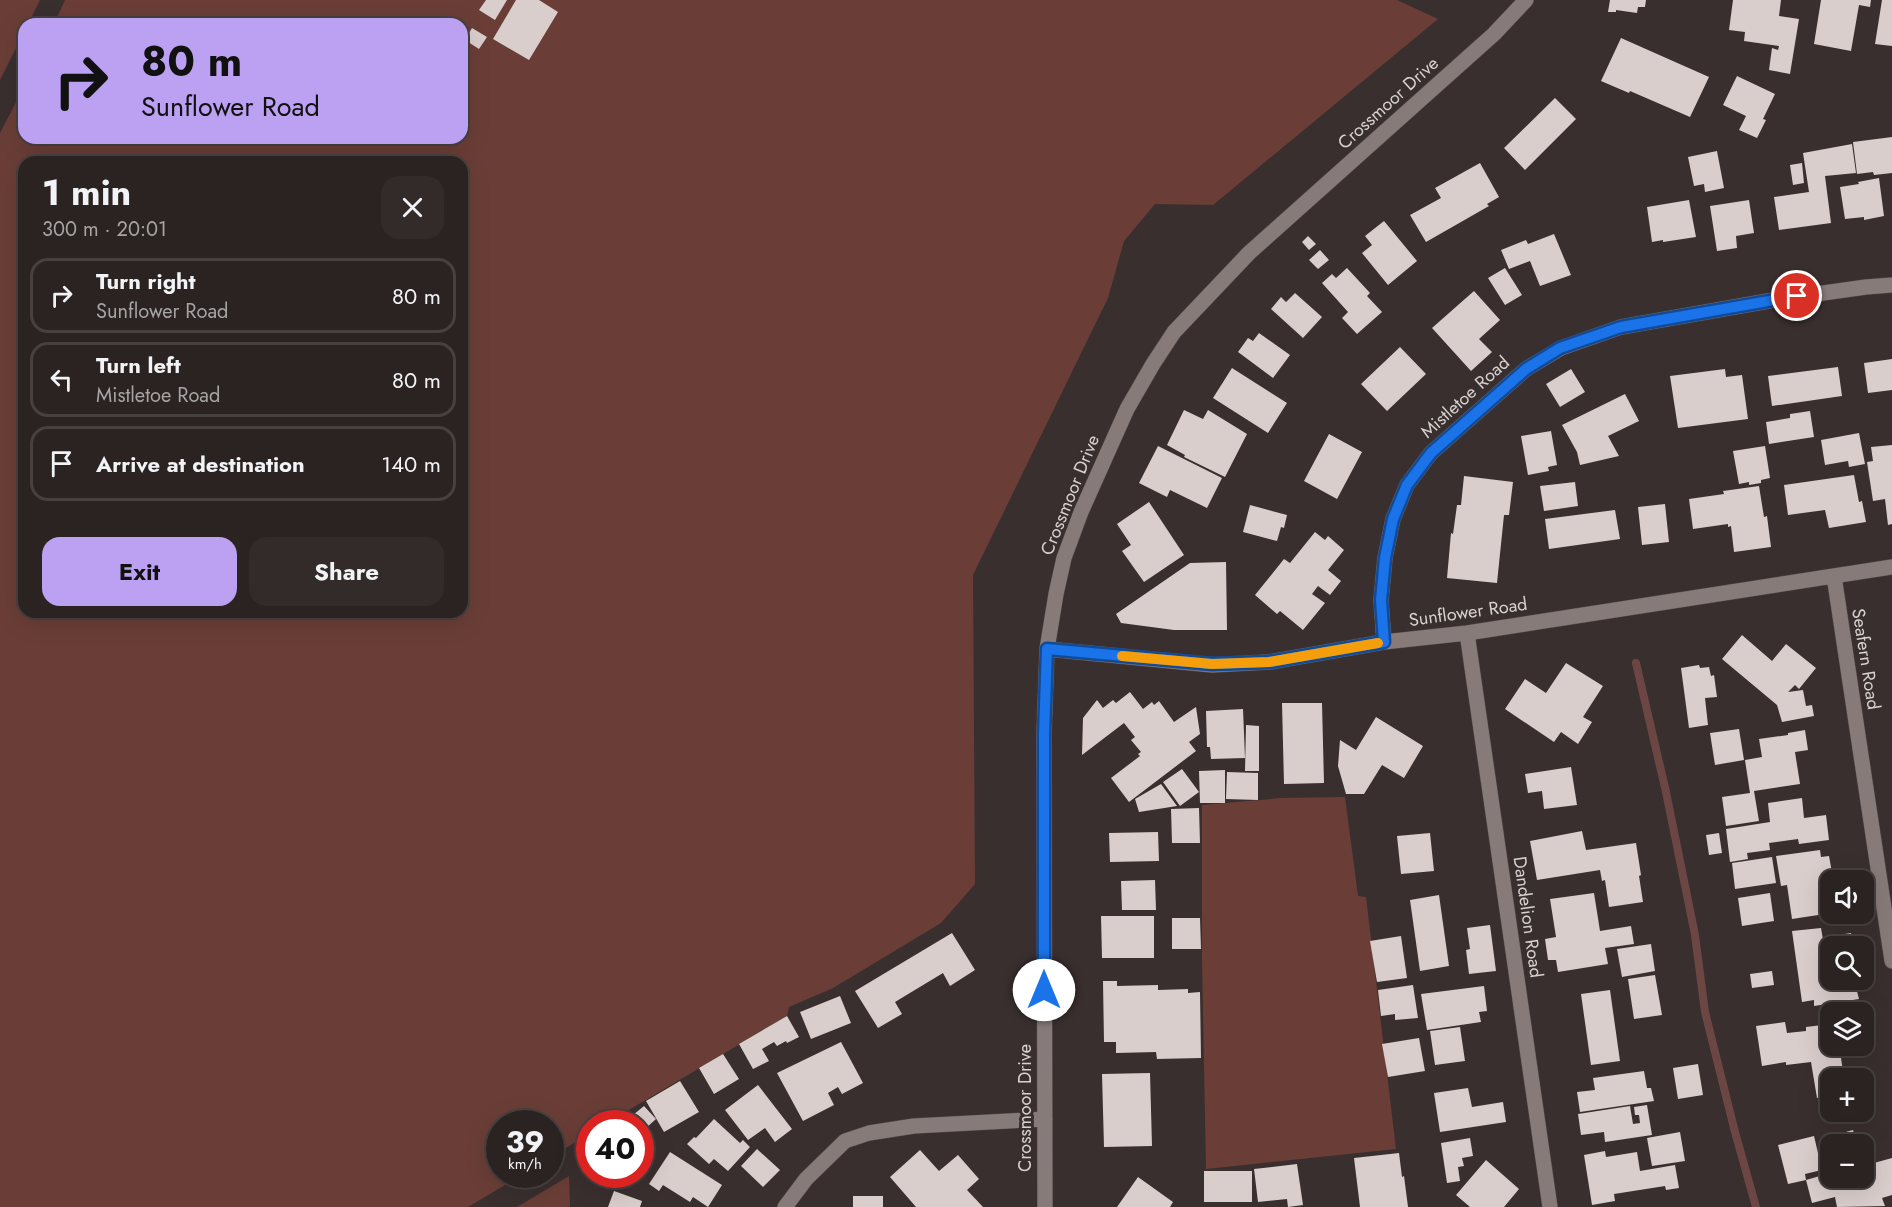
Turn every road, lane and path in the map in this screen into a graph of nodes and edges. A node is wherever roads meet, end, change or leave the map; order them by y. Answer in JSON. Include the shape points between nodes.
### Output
{"nodes":[{"id":1,"x":1526,"y":0,"type":"edge"},
{"id":2,"x":1892,"y":285,"type":"edge"},
{"id":3,"x":1892,"y":567,"type":"edge"},
{"id":4,"x":1834,"y":576,"type":"junction"},
{"id":5,"x":1467,"y":633,"type":"junction"},
{"id":6,"x":1384,"y":642,"type":"junction"},
{"id":7,"x":1047,"y":649,"type":"junction"},
{"id":8,"x":1892,"y":961,"type":"edge"},
{"id":9,"x":1045,"y":1119,"type":"junction"},
{"id":10,"x":785,"y":1207,"type":"edge"},
{"id":11,"x":1046,"y":1207,"type":"edge"},
{"id":12,"x":1550,"y":1207,"type":"edge"}],
"edges":[{"from":1,"to":7,"type":"street","name":"Crossmoor Drive","via":[[1494,34],[1249,253],[1174,332],[1127,409],[1081,512],[1064,558]]},
{"from":2,"to":6,"type":"street","name":"Mistletoe Road","via":[[1774,300],[1621,327],[1560,348],[1526,369],[1431,453],[1407,485],[1393,519],[1385,558],[1381,600]]},
{"from":3,"to":4,"type":"street","name":"Sunflower Road"},
{"from":4,"to":5,"type":"street","name":"Sunflower Road"},
{"from":4,"to":8,"type":"street","name":"Seafern Road"},
{"from":5,"to":6,"type":"street","name":"Sunflower Road"},
{"from":5,"to":12,"type":"street","name":"Dandelion Road"},
{"from":6,"to":7,"type":"street","name":"Sunflower Road","via":[[1269,662],[1212,664]]},
{"from":7,"to":9,"type":"street","name":"Crossmoor Drive"},
{"from":9,"to":10,"type":"street","via":[[914,1126],[868,1133],[845,1141],[806,1179]]},
{"from":9,"to":11,"type":"street","name":"Crossmoor Drive"}]}
